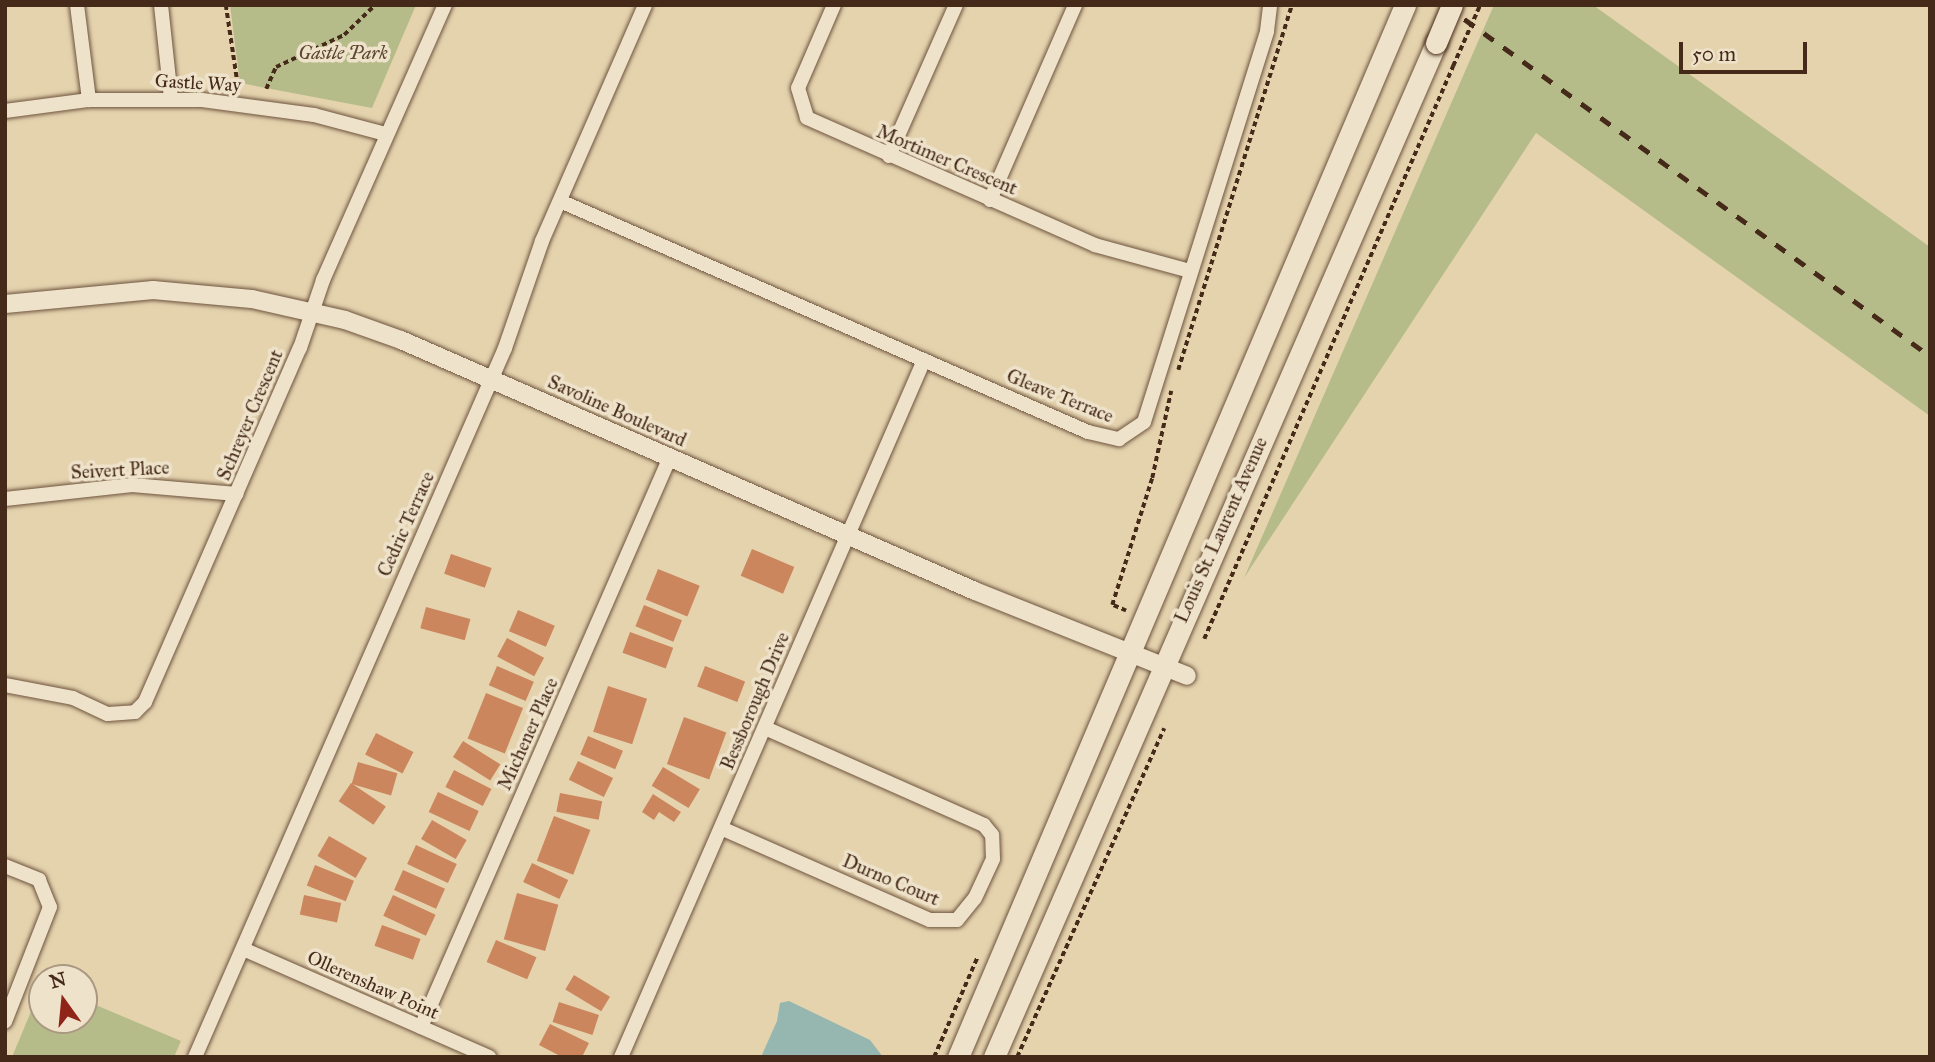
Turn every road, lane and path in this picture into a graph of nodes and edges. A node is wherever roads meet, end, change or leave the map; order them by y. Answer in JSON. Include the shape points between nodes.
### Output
{"nodes":[{"id":1,"x":77,"y":5,"type":"edge"},
{"id":2,"x":161,"y":5,"type":"edge"},
{"id":3,"x":226,"y":5,"type":"edge"},
{"id":4,"x":374,"y":5,"type":"edge"},
{"id":5,"x":445,"y":5,"type":"edge"},
{"id":6,"x":645,"y":5,"type":"edge"},
{"id":7,"x":834,"y":5,"type":"edge"},
{"id":8,"x":956,"y":5,"type":"edge"},
{"id":9,"x":1075,"y":5,"type":"edge"},
{"id":10,"x":1270,"y":5,"type":"edge"},
{"id":11,"x":1292,"y":5,"type":"edge"},
{"id":12,"x":1452,"y":5,"type":"edge"},
{"id":13,"x":1480,"y":5,"type":"edge"},
{"id":14,"x":1401,"y":14,"type":"edge"},
{"id":15,"x":238,"y":85,"type":"dead end"},
{"id":16,"x":266,"y":89,"type":"dead end"},
{"id":17,"x":171,"y":99,"type":"junction"},
{"id":18,"x":89,"y":100,"type":"junction"},
{"id":19,"x":5,"y":111,"type":"edge"},
{"id":20,"x":386,"y":134,"type":"junction"},
{"id":21,"x":889,"y":156,"type":"junction"},
{"id":22,"x":990,"y":200,"type":"junction"},
{"id":23,"x":560,"y":201,"type":"junction"},
{"id":24,"x":1190,"y":271,"type":"junction"},
{"id":25,"x":5,"y":304,"type":"edge"},
{"id":26,"x":312,"y":310,"type":"junction"},
{"id":27,"x":924,"y":360,"type":"junction"},
{"id":28,"x":1176,"y":376,"type":"dead end"},
{"id":29,"x":491,"y":379,"type":"junction"},
{"id":30,"x":1172,"y":388,"type":"dead end"},
{"id":31,"x":670,"y":457,"type":"junction"},
{"id":32,"x":237,"y":494,"type":"junction"},
{"id":33,"x":5,"y":499,"type":"edge"},
{"id":34,"x":848,"y":536,"type":"junction"},
{"id":35,"x":1126,"y":611,"type":"dead end"},
{"id":36,"x":1204,"y":639,"type":"dead end"},
{"id":37,"x":1133,"y":653,"type":"junction"},
{"id":38,"x":1162,"y":665,"type":"junction"},
{"id":39,"x":1187,"y":676,"type":"dead end"},
{"id":40,"x":5,"y":685,"type":"edge"},
{"id":41,"x":765,"y":728,"type":"junction"},
{"id":42,"x":1164,"y":728,"type":"dead end"},
{"id":43,"x":721,"y":828,"type":"junction"},
{"id":44,"x":5,"y":866,"type":"edge"},
{"id":45,"x":243,"y":949,"type":"junction"},
{"id":46,"x":5,"y":1022,"type":"edge"},
{"id":47,"x":421,"y":1027,"type":"junction"},
{"id":48,"x":195,"y":1057,"type":"edge"},
{"id":49,"x":489,"y":1057,"type":"edge"},
{"id":50,"x":621,"y":1057,"type":"edge"},
{"id":51,"x":958,"y":1057,"type":"edge"},
{"id":52,"x":994,"y":1057,"type":"edge"},
{"id":53,"x":1017,"y":1057,"type":"edge"}],
"edges":[{"from":1,"to":18,"type":"street"},
{"from":2,"to":17,"type":"street"},
{"from":3,"to":15,"type":"path"},
{"from":4,"to":16,"type":"path","via":[[344,35],[285,61]]},
{"from":5,"to":20,"type":"street","name":"Schreyer Crescent"},
{"from":6,"to":23,"type":"street","name":"Cedric Terrace"},
{"from":7,"to":21,"type":"street","name":"Mortimer Crescent","via":[[798,88],[800,106],[820,125]]},
{"from":8,"to":21,"type":"street"},
{"from":9,"to":22,"type":"street"},
{"from":10,"to":24,"type":"street","name":"Gleave Terrace","via":[[1267,31]]},
{"from":11,"to":28,"type":"path"},
{"from":12,"to":38,"type":"main road","name":"Louis St. Laurent Avenue","bridge":true},
{"from":13,"to":36,"type":"path","bridge":true},
{"from":14,"to":37,"type":"main road","name":"Louis St. Laurent Avenue"},
{"from":17,"to":18,"type":"street","name":"Gastle Way"},
{"from":17,"to":20,"type":"street","name":"Gastle Way","via":[[279,109]]},
{"from":18,"to":19,"type":"street","name":"Gastle Way"},
{"from":20,"to":26,"type":"street","name":"Schreyer Crescent"},
{"from":21,"to":22,"type":"street","name":"Mortimer Crescent"},
{"from":22,"to":24,"type":"street","name":"Mortimer Crescent","via":[[1095,245]]},
{"from":23,"to":27,"type":"street","name":"Gleave Terrace"},
{"from":23,"to":29,"type":"street","name":"Cedric Terrace"},
{"from":24,"to":27,"type":"street","name":"Gleave Terrace","via":[[1144,422],[1119,439],[1102,438]]},
{"from":25,"to":26,"type":"street","name":"Savoline Boulevard","via":[[153,290]]},
{"from":26,"to":29,"type":"street","name":"Savoline Boulevard","via":[[401,340]]},
{"from":26,"to":32,"type":"street","name":"Schreyer Crescent"},
{"from":27,"to":34,"type":"street","name":"Bessborough Drive"},
{"from":29,"to":31,"type":"street","name":"Savoline Boulevard"},
{"from":29,"to":45,"type":"street","name":"Cedric Terrace"},
{"from":30,"to":35,"type":"path","via":[[1152,478],[1112,605]]},
{"from":31,"to":34,"type":"street","name":"Savoline Boulevard"},
{"from":31,"to":47,"type":"street","name":"Michener Place"},
{"from":32,"to":33,"type":"street","name":"Seivert Place","via":[[132,485]]},
{"from":32,"to":40,"type":"street","name":"Schreyer Crescent","via":[[151,692],[135,712],[108,715],[73,698]]},
{"from":34,"to":37,"type":"street","name":"Savoline Boulevard"},
{"from":34,"to":41,"type":"street","name":"Bessborough Drive"},
{"from":37,"to":38,"type":"street","name":"Savoline Boulevard"},
{"from":37,"to":51,"type":"main road","name":"Louis St. Laurent Avenue"},
{"from":38,"to":39,"type":"street","name":"Savoline Boulevard"},
{"from":38,"to":52,"type":"main road","name":"Louis St. Laurent Avenue"},
{"from":41,"to":43,"type":"street","name":"Bessborough Drive"},
{"from":41,"to":43,"type":"street","name":"Durno Court","via":[[984,825],[994,845],[980,888],[967,913],[957,920],[930,920]]},
{"from":42,"to":53,"type":"path"},
{"from":43,"to":50,"type":"street","name":"Bessborough Drive"},
{"from":44,"to":46,"type":"street","via":[[39,880],[51,907]]},
{"from":45,"to":47,"type":"street","name":"Ollerenshaw Point"},
{"from":45,"to":48,"type":"street","name":"Cedric Terrace"},
{"from":47,"to":49,"type":"street","name":"Ollerenshaw Point"}]}
